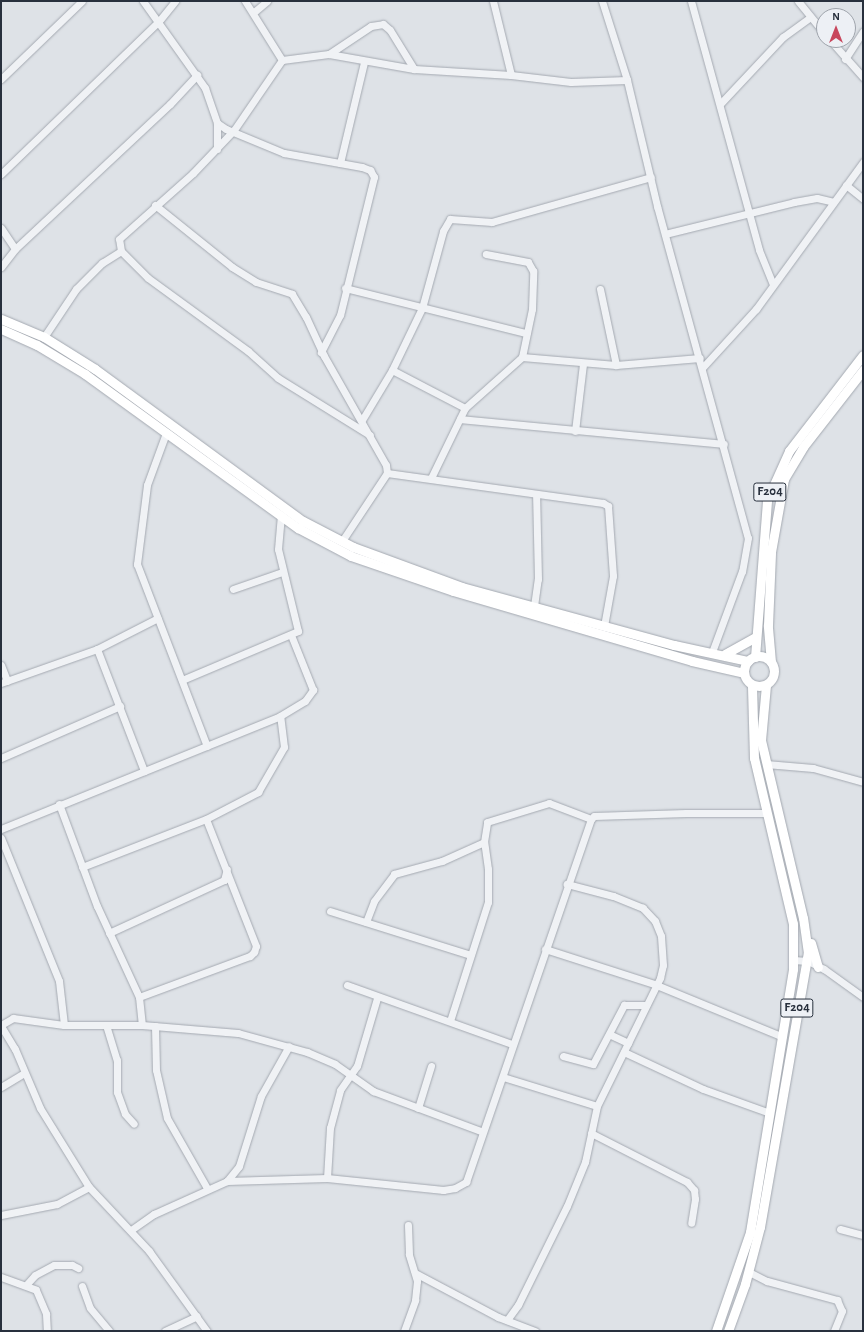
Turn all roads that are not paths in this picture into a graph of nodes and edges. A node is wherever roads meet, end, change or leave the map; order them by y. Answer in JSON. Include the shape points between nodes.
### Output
{"nodes":[{"id":1,"x":82,"y":1,"type":"edge"},
{"id":2,"x":143,"y":1,"type":"edge"},
{"id":3,"x":175,"y":1,"type":"edge"},
{"id":4,"x":245,"y":1,"type":"edge"},
{"id":5,"x":268,"y":1,"type":"edge"},
{"id":6,"x":493,"y":1,"type":"edge"},
{"id":7,"x":602,"y":1,"type":"edge"},
{"id":8,"x":691,"y":1,"type":"edge"},
{"id":9,"x":798,"y":1,"type":"edge"},
{"id":10,"x":254,"y":12,"type":"junction"},
{"id":11,"x":811,"y":17,"type":"junction"},
{"id":12,"x":159,"y":21,"type":"junction"},
{"id":13,"x":816,"y":23,"type":"edge"},
{"id":14,"x":863,"y":31,"type":"edge"},
{"id":15,"x":836,"y":48,"type":"edge"},
{"id":16,"x":329,"y":54,"type":"junction"},
{"id":17,"x":845,"y":59,"type":"junction"},
{"id":18,"x":282,"y":60,"type":"junction"},
{"id":19,"x":364,"y":62,"type":"junction"},
{"id":20,"x":414,"y":69,"type":"junction"},
{"id":21,"x":197,"y":75,"type":"junction"},
{"id":22,"x":511,"y":75,"type":"junction"},
{"id":23,"x":863,"y":77,"type":"edge"},
{"id":24,"x":1,"y":79,"type":"edge"},
{"id":25,"x":627,"y":80,"type":"junction"},
{"id":26,"x":720,"y":104,"type":"junction"},
{"id":27,"x":217,"y":123,"type":"junction"},
{"id":28,"x":234,"y":130,"type":"junction"},
{"id":29,"x":217,"y":149,"type":"junction"},
{"id":30,"x":863,"y":162,"type":"edge"},
{"id":31,"x":340,"y":163,"type":"junction"},
{"id":32,"x":1,"y":174,"type":"edge"},
{"id":33,"x":651,"y":177,"type":"junction"},
{"id":34,"x":846,"y":185,"type":"junction"},
{"id":35,"x":863,"y":199,"type":"edge"},
{"id":36,"x":834,"y":202,"type":"junction"},
{"id":37,"x":155,"y":205,"type":"junction"},
{"id":38,"x":748,"y":211,"type":"junction"},
{"id":39,"x":1,"y":228,"type":"edge"},
{"id":40,"x":666,"y":234,"type":"junction"},
{"id":41,"x":15,"y":248,"type":"junction"},
{"id":42,"x":121,"y":251,"type":"junction"},
{"id":43,"x":486,"y":254,"type":"dead end"},
{"id":44,"x":1,"y":267,"type":"edge"},
{"id":45,"x":773,"y":284,"type":"junction"},
{"id":46,"x":345,"y":288,"type":"junction"},
{"id":47,"x":600,"y":288,"type":"dead end"},
{"id":48,"x":422,"y":308,"type":"junction"},
{"id":49,"x":1,"y":319,"type":"edge"},
{"id":50,"x":1,"y":329,"type":"edge"},
{"id":51,"x":526,"y":332,"type":"junction"},
{"id":52,"x":44,"y":337,"type":"junction"},
{"id":53,"x":321,"y":352,"type":"junction"},
{"id":54,"x":863,"y":355,"type":"edge"},
{"id":55,"x":522,"y":357,"type":"junction"},
{"id":56,"x":700,"y":358,"type":"junction"},
{"id":57,"x":583,"y":364,"type":"junction"},
{"id":58,"x":616,"y":365,"type":"junction"},
{"id":59,"x":703,"y":367,"type":"junction"},
{"id":60,"x":392,"y":370,"type":"junction"},
{"id":61,"x":863,"y":370,"type":"edge"},
{"id":62,"x":465,"y":408,"type":"junction"},
{"id":63,"x":460,"y":419,"type":"junction"},
{"id":64,"x":362,"y":420,"type":"junction"},
{"id":65,"x":575,"y":431,"type":"junction"},
{"id":66,"x":166,"y":433,"type":"junction"},
{"id":67,"x":370,"y":435,"type":"junction"},
{"id":68,"x":724,"y":444,"type":"junction"},
{"id":69,"x":387,"y":473,"type":"junction"},
{"id":70,"x":431,"y":478,"type":"junction"},
{"id":71,"x":536,"y":494,"type":"junction"},
{"id":72,"x":281,"y":515,"type":"junction"},
{"id":73,"x":342,"y":541,"type":"junction"},
{"id":74,"x":282,"y":572,"type":"junction"},
{"id":75,"x":233,"y":588,"type":"dead end"},
{"id":76,"x":534,"y":606,"type":"junction"},
{"id":77,"x":158,"y":618,"type":"junction"},
{"id":78,"x":604,"y":626,"type":"junction"},
{"id":79,"x":291,"y":635,"type":"junction"},
{"id":80,"x":756,"y":637,"type":"junction"},
{"id":81,"x":97,"y":649,"type":"junction"},
{"id":82,"x":712,"y":652,"type":"junction"},
{"id":83,"x":725,"y":654,"type":"junction"},
{"id":84,"x":752,"y":659,"type":"junction"},
{"id":85,"x":771,"y":662,"type":"junction"},
{"id":86,"x":1,"y":665,"type":"edge"},
{"id":87,"x":744,"y":672,"type":"junction"},
{"id":88,"x":182,"y":680,"type":"junction"},
{"id":89,"x":4,"y":682,"type":"edge"},
{"id":90,"x":752,"y":685,"type":"junction"},
{"id":91,"x":766,"y":685,"type":"junction"},
{"id":92,"x":120,"y":706,"type":"junction"},
{"id":93,"x":280,"y":716,"type":"junction"},
{"id":94,"x":207,"y":746,"type":"junction"},
{"id":95,"x":1,"y":758,"type":"edge"},
{"id":96,"x":766,"y":764,"type":"junction"},
{"id":97,"x":144,"y":771,"type":"junction"},
{"id":98,"x":769,"y":777,"type":"junction"},
{"id":99,"x":759,"y":780,"type":"junction"},
{"id":100,"x":863,"y":782,"type":"edge"},
{"id":101,"x":59,"y":804,"type":"junction"},
{"id":102,"x":768,"y":813,"type":"junction"},
{"id":103,"x":206,"y":819,"type":"junction"},
{"id":104,"x":591,"y":819,"type":"junction"},
{"id":105,"x":1,"y":829,"type":"edge"},
{"id":106,"x":1,"y":838,"type":"edge"},
{"id":107,"x":484,"y":842,"type":"junction"},
{"id":108,"x":82,"y":867,"type":"junction"},
{"id":109,"x":227,"y":868,"type":"junction"},
{"id":110,"x":567,"y":884,"type":"junction"},
{"id":111,"x":330,"y":911,"type":"dead end"},
{"id":112,"x":366,"y":922,"type":"junction"},
{"id":113,"x":804,"y":922,"type":"junction"},
{"id":114,"x":110,"y":933,"type":"junction"},
{"id":115,"x":545,"y":949,"type":"junction"},
{"id":116,"x":470,"y":955,"type":"junction"},
{"id":117,"x":793,"y":960,"type":"junction"},
{"id":118,"x":806,"y":966,"type":"junction"},
{"id":119,"x":821,"y":968,"type":"junction"},
{"id":120,"x":654,"y":984,"type":"junction"},
{"id":121,"x":346,"y":985,"type":"dead end"},
{"id":122,"x":863,"y":996,"type":"edge"},
{"id":123,"x":139,"y":997,"type":"junction"},
{"id":124,"x":377,"y":998,"type":"junction"},
{"id":125,"x":645,"y":1005,"type":"junction"},
{"id":126,"x":450,"y":1021,"type":"junction"},
{"id":127,"x":64,"y":1024,"type":"junction"},
{"id":128,"x":106,"y":1024,"type":"junction"},
{"id":129,"x":1,"y":1025,"type":"edge"},
{"id":130,"x":142,"y":1025,"type":"junction"},
{"id":131,"x":155,"y":1026,"type":"junction"},
{"id":132,"x":610,"y":1035,"type":"junction"},
{"id":133,"x":782,"y":1037,"type":"junction"},
{"id":134,"x":628,"y":1043,"type":"junction"},
{"id":135,"x":512,"y":1044,"type":"junction"},
{"id":136,"x":289,"y":1046,"type":"junction"},
{"id":137,"x":624,"y":1052,"type":"junction"},
{"id":138,"x":563,"y":1056,"type":"dead end"},
{"id":139,"x":431,"y":1066,"type":"dead end"},
{"id":140,"x":24,"y":1073,"type":"junction"},
{"id":141,"x":350,"y":1074,"type":"junction"},
{"id":142,"x":502,"y":1077,"type":"junction"},
{"id":143,"x":1,"y":1087,"type":"edge"},
{"id":144,"x":597,"y":1106,"type":"junction"},
{"id":145,"x":418,"y":1108,"type":"junction"},
{"id":146,"x":770,"y":1114,"type":"junction"},
{"id":147,"x":134,"y":1124,"type":"dead end"},
{"id":148,"x":483,"y":1132,"type":"junction"},
{"id":149,"x":591,"y":1133,"type":"junction"},
{"id":150,"x":327,"y":1178,"type":"junction"},
{"id":151,"x":227,"y":1181,"type":"junction"},
{"id":152,"x":89,"y":1187,"type":"junction"},
{"id":153,"x":207,"y":1188,"type":"junction"},
{"id":154,"x":1,"y":1215,"type":"edge"},
{"id":155,"x":690,"y":1223,"type":"dead end"},
{"id":156,"x":408,"y":1225,"type":"dead end"},
{"id":157,"x":840,"y":1229,"type":"dead end"},
{"id":158,"x":131,"y":1230,"type":"junction"},
{"id":159,"x":863,"y":1235,"type":"edge"},
{"id":160,"x":78,"y":1268,"type":"dead end"},
{"id":161,"x":749,"y":1272,"type":"junction"},
{"id":162,"x":417,"y":1274,"type":"junction"},
{"id":163,"x":1,"y":1277,"type":"edge"},
{"id":164,"x":26,"y":1285,"type":"junction"},
{"id":165,"x":82,"y":1286,"type":"dead end"},
{"id":166,"x":197,"y":1316,"type":"junction"},
{"id":167,"x":506,"y":1320,"type":"junction"},
{"id":168,"x":47,"y":1331,"type":"edge"},
{"id":169,"x":109,"y":1331,"type":"edge"},
{"id":170,"x":165,"y":1331,"type":"edge"},
{"id":171,"x":207,"y":1331,"type":"edge"},
{"id":172,"x":404,"y":1331,"type":"edge"},
{"id":173,"x":535,"y":1331,"type":"edge"},
{"id":174,"x":716,"y":1331,"type":"edge"},
{"id":175,"x":728,"y":1331,"type":"edge"},
{"id":176,"x":834,"y":1331,"type":"edge"}],
"edges":[{"from":1,"to":24,"type":"street"},
{"from":2,"to":12,"type":"street"},
{"from":3,"to":12,"type":"street"},
{"from":4,"to":10,"type":"street"},
{"from":5,"to":10,"type":"street"},
{"from":6,"to":22,"type":"street"},
{"from":7,"to":25,"type":"street"},
{"from":8,"to":26,"type":"street"},
{"from":9,"to":11,"type":"street"},
{"from":10,"to":18,"type":"street","via":[[266,38]]},
{"from":11,"to":13,"type":"street"},
{"from":11,"to":26,"type":"street","via":[[783,37]]},
{"from":12,"to":21,"type":"street"},
{"from":12,"to":32,"type":"street"},
{"from":14,"to":17,"type":"street"},
{"from":15,"to":17,"type":"street"},
{"from":16,"to":18,"type":"street"},
{"from":16,"to":19,"type":"street"},
{"from":16,"to":20,"type":"street","via":[[371,26],[383,24],[390,30]]},
{"from":17,"to":23,"type":"street"},
{"from":18,"to":28,"type":"street"},
{"from":19,"to":20,"type":"street"},
{"from":19,"to":31,"type":"street"},
{"from":20,"to":22,"type":"street"},
{"from":21,"to":27,"type":"street","via":[[205,88]]},
{"from":21,"to":41,"type":"street","via":[[170,104]]},
{"from":22,"to":25,"type":"street","via":[[571,82]]},
{"from":25,"to":33,"type":"street"},
{"from":26,"to":38,"type":"street"},
{"from":27,"to":28,"type":"street"},
{"from":27,"to":29,"type":"street"},
{"from":28,"to":29,"type":"street"},
{"from":28,"to":31,"type":"street","via":[[284,153]]},
{"from":29,"to":37,"type":"street"},
{"from":30,"to":34,"type":"street"},
{"from":31,"to":46,"type":"street","via":[[370,170],[374,177]]},
{"from":33,"to":40,"type":"street"},
{"from":33,"to":48,"type":"street","via":[[492,222],[450,219],[443,231]]},
{"from":34,"to":35,"type":"street"},
{"from":34,"to":36,"type":"street"},
{"from":36,"to":38,"type":"street","via":[[809,199]]},
{"from":36,"to":45,"type":"street"},
{"from":37,"to":42,"type":"street","via":[[119,239]]},
{"from":37,"to":53,"type":"street","via":[[232,267],[256,282],[292,294]]},
{"from":38,"to":40,"type":"street"},
{"from":38,"to":45,"type":"street"},
{"from":39,"to":41,"type":"street"},
{"from":40,"to":56,"type":"street"},
{"from":41,"to":44,"type":"street"},
{"from":42,"to":52,"type":"street","via":[[102,263],[76,290]]},
{"from":42,"to":67,"type":"street","via":[[148,278],[248,351],[278,378]]},
{"from":43,"to":51,"type":"street","via":[[528,262],[533,271],[532,309]]},
{"from":45,"to":59,"type":"street","via":[[756,309]]},
{"from":46,"to":48,"type":"street"},
{"from":46,"to":53,"type":"street","via":[[340,315]]},
{"from":47,"to":58,"type":"street","via":[[603,316]]},
{"from":48,"to":51,"type":"street"},
{"from":48,"to":60,"type":"street"},
{"from":49,"to":52,"type":"main road"},
{"from":50,"to":66,"type":"main road","via":[[37,345],[85,374]]},
{"from":51,"to":55,"type":"street"},
{"from":52,"to":73,"type":"main road","via":[[119,386],[304,521]]},
{"from":53,"to":64,"type":"street"},
{"from":54,"to":80,"type":"main road","number":"F204","via":[[789,451],[767,500]]},
{"from":55,"to":57,"type":"street"},
{"from":55,"to":62,"type":"street"},
{"from":56,"to":58,"type":"street"},
{"from":56,"to":59,"type":"street"},
{"from":57,"to":58,"type":"street"},
{"from":57,"to":65,"type":"street"},
{"from":59,"to":68,"type":"street"},
{"from":60,"to":62,"type":"street"},
{"from":60,"to":64,"type":"street"},
{"from":61,"to":85,"type":"main road","number":"F204","via":[[803,447],[784,479],[771,552],[768,625]]},
{"from":62,"to":63,"type":"street"},
{"from":63,"to":65,"type":"street"},
{"from":63,"to":70,"type":"street"},
{"from":64,"to":67,"type":"street"},
{"from":65,"to":68,"type":"street"},
{"from":66,"to":72,"type":"main road"},
{"from":66,"to":77,"type":"street","via":[[147,485],[137,552],[137,564]]},
{"from":67,"to":69,"type":"street"},
{"from":68,"to":82,"type":"street","via":[[748,538],[742,571]]},
{"from":69,"to":70,"type":"street"},
{"from":69,"to":73,"type":"street"},
{"from":70,"to":71,"type":"street"},
{"from":71,"to":76,"type":"street","via":[[538,579]]},
{"from":71,"to":78,"type":"street","via":[[603,503],[608,506],[613,571]]},
{"from":72,"to":74,"type":"street","via":[[278,549]]},
{"from":72,"to":87,"type":"main road","via":[[337,550],[388,571],[692,661]]},
{"from":73,"to":76,"type":"main road","via":[[397,565]]},
{"from":74,"to":75,"type":"street"},
{"from":74,"to":79,"type":"street","via":[[298,622],[298,631]]},
{"from":76,"to":78,"type":"main road"},
{"from":77,"to":81,"type":"street"},
{"from":77,"to":88,"type":"street"},
{"from":78,"to":82,"type":"main road"},
{"from":79,"to":88,"type":"street"},
{"from":79,"to":93,"type":"street","via":[[313,690],[305,701]]},
{"from":80,"to":83,"type":"main road"},
{"from":80,"to":84,"type":"main road","number":"F204"},
{"from":81,"to":89,"type":"street"},
{"from":81,"to":92,"type":"street"},
{"from":82,"to":83,"type":"main road"},
{"from":83,"to":84,"type":"main road"},
{"from":84,"to":85,"type":"main road","via":[[764,657]]},
{"from":84,"to":87,"type":"main road","number":"F204"},
{"from":85,"to":91,"type":"main road","number":"F204","via":[[774,672]]},
{"from":86,"to":89,"type":"street"},
{"from":87,"to":90,"type":"main road"},
{"from":88,"to":94,"type":"street"},
{"from":90,"to":91,"type":"main road"},
{"from":90,"to":99,"type":"main road","number":"F204","via":[[752,736]]},
{"from":91,"to":96,"type":"main road","number":"F204","via":[[760,729]]},
{"from":92,"to":95,"type":"street"},
{"from":92,"to":97,"type":"street"},
{"from":93,"to":94,"type":"street"},
{"from":93,"to":103,"type":"street","via":[[284,747],[258,792]]},
{"from":94,"to":97,"type":"street"},
{"from":96,"to":98,"type":"main road","number":"F204"},
{"from":96,"to":100,"type":"street","via":[[813,768]]},
{"from":97,"to":101,"type":"street"},
{"from":98,"to":99,"type":"main road"},
{"from":98,"to":113,"type":"main road","number":"F204"},
{"from":99,"to":102,"type":"main road","number":"F204"},
{"from":101,"to":105,"type":"street"},
{"from":101,"to":108,"type":"street"},
{"from":102,"to":104,"type":"street","via":[[686,812],[594,816]]},
{"from":102,"to":117,"type":"main road","number":"F204","via":[[793,924]]},
{"from":103,"to":108,"type":"street"},
{"from":103,"to":109,"type":"street"},
{"from":104,"to":107,"type":"street","via":[[549,803],[541,804],[487,822]]},
{"from":104,"to":110,"type":"street"},
{"from":106,"to":127,"type":"street","via":[[59,981]]},
{"from":107,"to":112,"type":"street","via":[[442,861],[394,874],[374,901]]},
{"from":107,"to":116,"type":"street","via":[[488,870],[488,902]]},
{"from":108,"to":114,"type":"street"},
{"from":109,"to":114,"type":"street","via":[[224,880]]},
{"from":109,"to":123,"type":"street","via":[[256,946],[254,952],[250,956]]},
{"from":110,"to":115,"type":"street"},
{"from":110,"to":120,"type":"street","via":[[629,901],[643,908],[655,921],[661,936],[663,965],[660,978]]},
{"from":111,"to":112,"type":"street"},
{"from":112,"to":116,"type":"street"},
{"from":113,"to":118,"type":"main road","number":"F204"},
{"from":113,"to":119,"type":"main road"},
{"from":114,"to":123,"type":"street"},
{"from":115,"to":120,"type":"street"},
{"from":115,"to":135,"type":"street"},
{"from":116,"to":126,"type":"street"},
{"from":117,"to":118,"type":"street"},
{"from":117,"to":133,"type":"main road","number":"F204"},
{"from":118,"to":119,"type":"main road","via":[[814,972]]},
{"from":118,"to":161,"type":"main road","number":"F204","via":[[760,1227]]},
{"from":119,"to":122,"type":"street"},
{"from":120,"to":125,"type":"street"},
{"from":120,"to":133,"type":"street"},
{"from":121,"to":124,"type":"street"},
{"from":123,"to":130,"type":"street"},
{"from":124,"to":126,"type":"street"},
{"from":124,"to":141,"type":"street","via":[[357,1066]]},
{"from":125,"to":132,"type":"street","via":[[624,1005]]},
{"from":125,"to":134,"type":"street"},
{"from":126,"to":135,"type":"street"},
{"from":127,"to":128,"type":"street"},
{"from":127,"to":129,"type":"street","via":[[13,1018]]},
{"from":128,"to":130,"type":"street"},
{"from":128,"to":147,"type":"street","via":[[117,1060],[118,1092],[125,1114]]},
{"from":129,"to":140,"type":"street"},
{"from":130,"to":131,"type":"street"},
{"from":131,"to":136,"type":"street","via":[[238,1033]]},
{"from":131,"to":153,"type":"street","via":[[156,1070],[167,1118]]},
{"from":132,"to":134,"type":"street"},
{"from":132,"to":138,"type":"street","via":[[593,1064]]},
{"from":133,"to":146,"type":"main road","number":"F204"},
{"from":134,"to":137,"type":"street"},
{"from":135,"to":142,"type":"street"},
{"from":136,"to":141,"type":"street","via":[[335,1064]]},
{"from":136,"to":151,"type":"street","via":[[261,1096],[239,1166]]},
{"from":137,"to":144,"type":"street"},
{"from":137,"to":146,"type":"street","via":[[703,1089]]},
{"from":139,"to":145,"type":"street"},
{"from":140,"to":143,"type":"street"},
{"from":140,"to":152,"type":"street","via":[[40,1108]]},
{"from":141,"to":145,"type":"street","via":[[373,1091]]},
{"from":141,"to":150,"type":"street","via":[[340,1090],[330,1128]]},
{"from":142,"to":144,"type":"street"},
{"from":142,"to":148,"type":"street"},
{"from":144,"to":149,"type":"street"},
{"from":145,"to":148,"type":"street"},
{"from":146,"to":174,"type":"main road","number":"F204","via":[[750,1232]]},
{"from":148,"to":150,"type":"street","via":[[466,1182],[455,1188],[432,1190],[408,1184]]},
{"from":149,"to":155,"type":"street","via":[[687,1182],[694,1190],[695,1200]]},
{"from":149,"to":167,"type":"street","via":[[585,1162],[567,1206],[518,1305]]},
{"from":150,"to":151,"type":"street"},
{"from":151,"to":153,"type":"street"},
{"from":152,"to":154,"type":"street","via":[[57,1204]]},
{"from":152,"to":158,"type":"street"},
{"from":153,"to":158,"type":"street","via":[[154,1214]]},
{"from":156,"to":162,"type":"street","via":[[409,1254]]},
{"from":157,"to":159,"type":"street"},
{"from":158,"to":166,"type":"street"},
{"from":160,"to":164,"type":"street","via":[[72,1264],[54,1265],[35,1275]]},
{"from":161,"to":175,"type":"main road","number":"F204"},
{"from":161,"to":176,"type":"street","via":[[768,1281],[837,1300],[842,1311]]},
{"from":162,"to":167,"type":"street"},
{"from":162,"to":172,"type":"street","via":[[414,1300]]},
{"from":163,"to":164,"type":"street"},
{"from":164,"to":168,"type":"street","via":[[36,1290]]},
{"from":165,"to":169,"type":"street","via":[[90,1308]]},
{"from":166,"to":170,"type":"street"},
{"from":166,"to":171,"type":"street"},
{"from":167,"to":173,"type":"street"}]}
